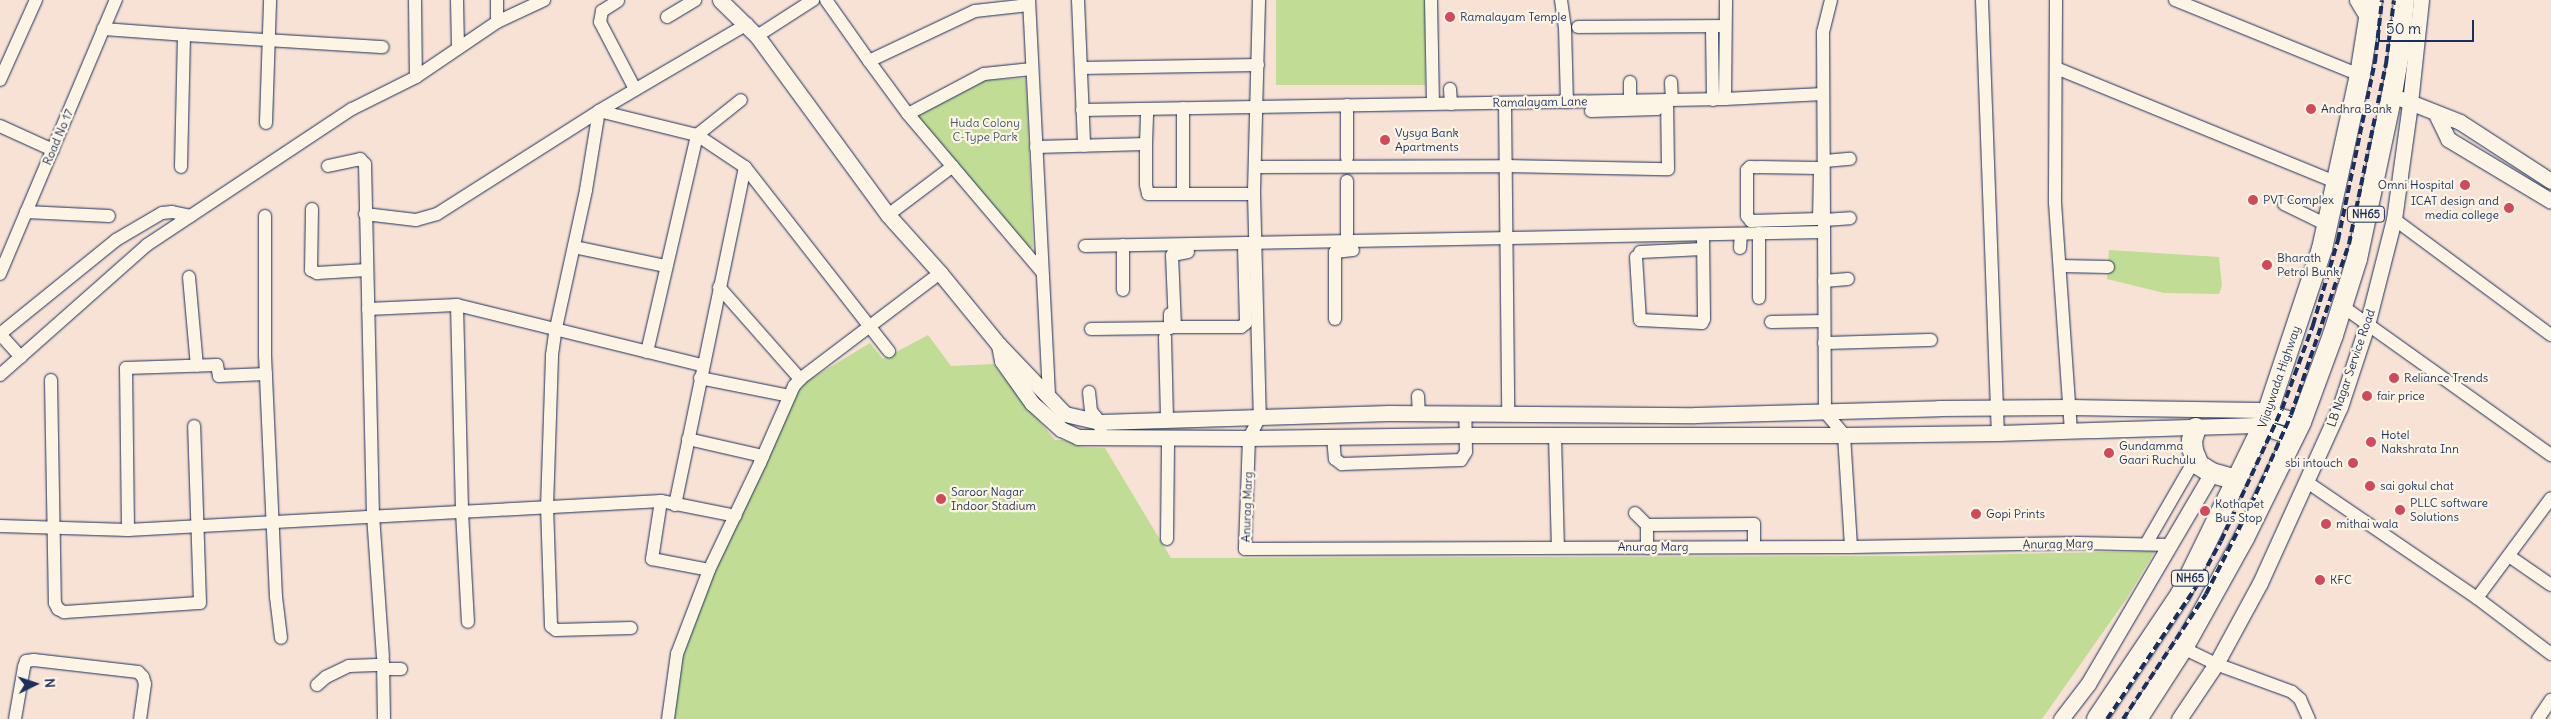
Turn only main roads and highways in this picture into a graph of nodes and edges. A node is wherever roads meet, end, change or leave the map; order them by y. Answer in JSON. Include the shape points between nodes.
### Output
{"nodes":[{"id":1,"x":2372,"y":0,"type":"edge"},
{"id":2,"x":2404,"y":0,"type":"edge"},
{"id":3,"x":2196,"y":428,"type":"road end"},
{"id":4,"x":2237,"y":480,"type":"junction"},
{"id":5,"x":2096,"y":719,"type":"edge"},
{"id":6,"x":2137,"y":719,"type":"edge"}],
"edges":[{"from":1,"to":4,"type":"highway","name":"Vijaywada Highway","number":"NH65","via":[[2360,75],[2322,249],[2266,419]]},
{"from":2,"to":6,"type":"highway","number":"NH65","via":[[2392,94],[2357,259],[2298,430],[2244,538],[2183,648]]},
{"from":3,"to":4,"type":"highway","via":[[2192,440],[2198,466]]},
{"from":4,"to":5,"type":"highway","name":"Vijaywada Highway","number":"NH65","via":[[2181,594]]}]}
